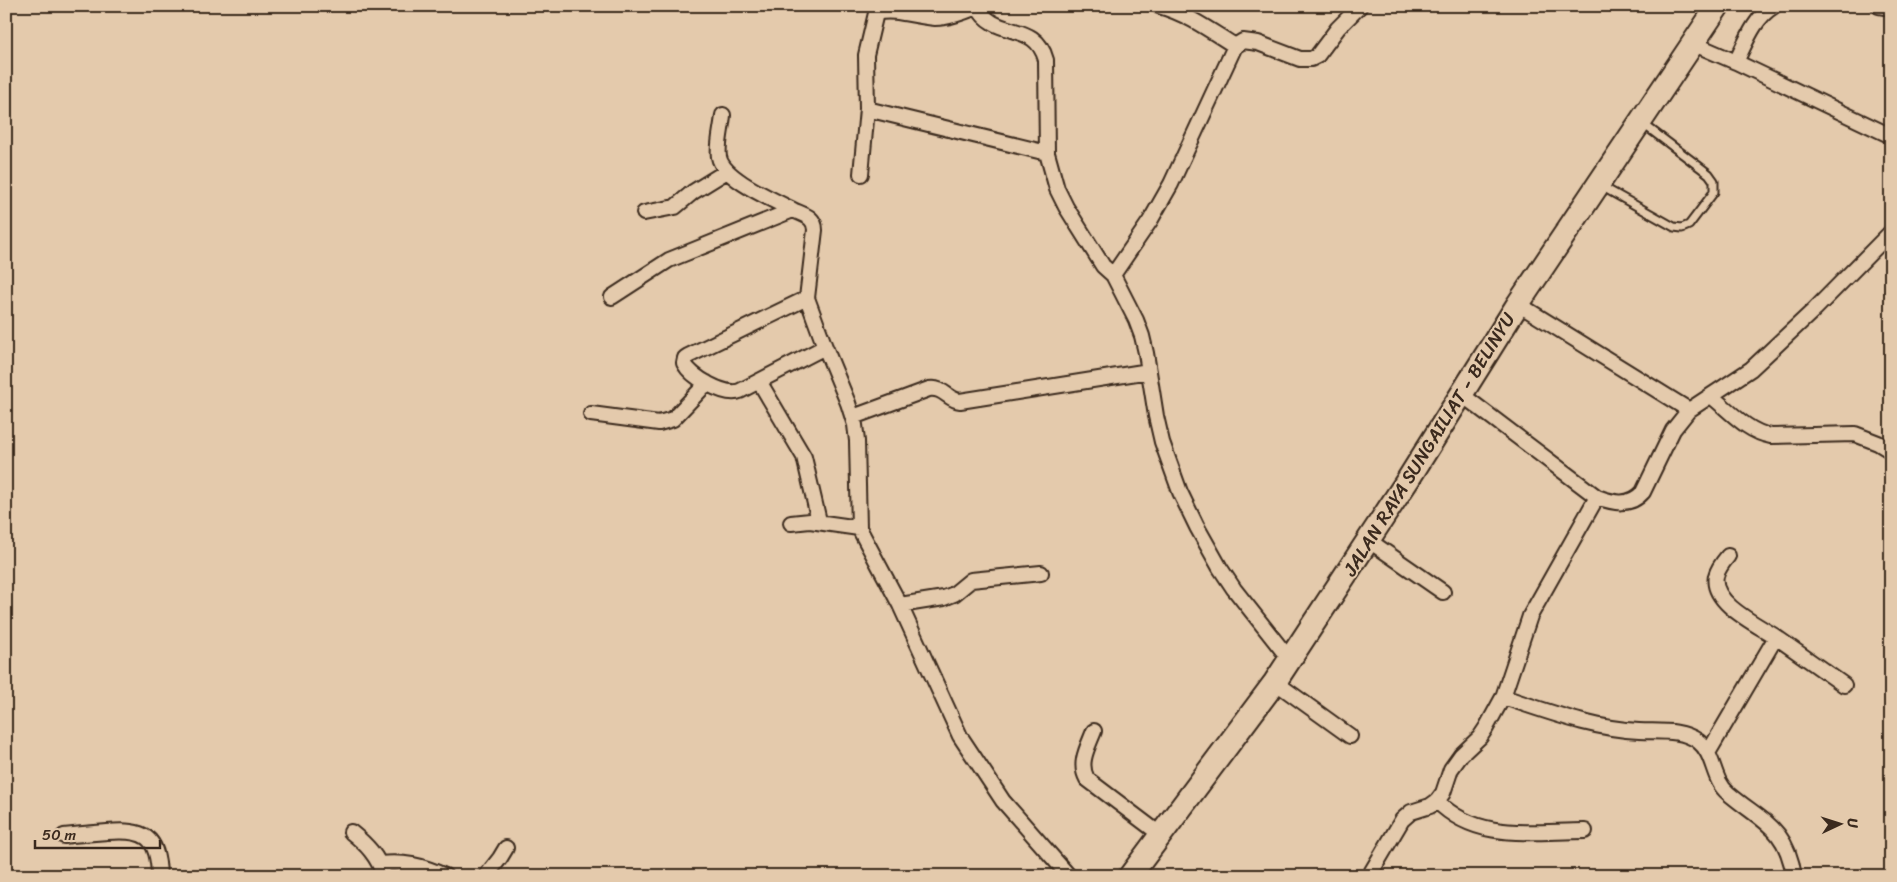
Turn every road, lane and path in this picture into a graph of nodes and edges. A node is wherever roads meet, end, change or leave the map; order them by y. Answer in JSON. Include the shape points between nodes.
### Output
{"nodes":[{"id":1,"x":977,"y":6,"type":"edge"},
{"id":2,"x":1159,"y":6,"type":"edge"},
{"id":3,"x":1360,"y":6,"type":"edge"},
{"id":4,"x":1718,"y":6,"type":"edge"},
{"id":5,"x":1774,"y":6,"type":"edge"},
{"id":6,"x":1880,"y":6,"type":"edge"},
{"id":7,"x":1891,"y":8,"type":"edge"},
{"id":8,"x":1692,"y":43,"type":"junction"},
{"id":9,"x":1236,"y":46,"type":"junction"},
{"id":10,"x":1736,"y":62,"type":"junction"},
{"id":11,"x":867,"y":109,"type":"junction"},
{"id":12,"x":724,"y":115,"type":"dead end"},
{"id":13,"x":1640,"y":122,"type":"junction"},
{"id":14,"x":1891,"y":136,"type":"edge"},
{"id":15,"x":1047,"y":153,"type":"junction"},
{"id":16,"x":726,"y":171,"type":"junction"},
{"id":17,"x":861,"y":174,"type":"dead end"},
{"id":18,"x":1599,"y":184,"type":"junction"},
{"id":19,"x":793,"y":210,"type":"junction"},
{"id":20,"x":644,"y":214,"type":"dead end"},
{"id":21,"x":1891,"y":232,"type":"edge"},
{"id":22,"x":1113,"y":275,"type":"junction"},
{"id":23,"x":612,"y":297,"type":"dead end"},
{"id":24,"x":807,"y":298,"type":"junction"},
{"id":25,"x":1518,"y":304,"type":"junction"},
{"id":26,"x":824,"y":347,"type":"junction"},
{"id":27,"x":1149,"y":371,"type":"junction"},
{"id":28,"x":758,"y":382,"type":"junction"},
{"id":29,"x":707,"y":383,"type":"junction"},
{"id":30,"x":1461,"y":394,"type":"junction"},
{"id":31,"x":1711,"y":396,"type":"junction"},
{"id":32,"x":1689,"y":410,"type":"junction"},
{"id":33,"x":591,"y":414,"type":"dead end"},
{"id":34,"x":853,"y":417,"type":"junction"},
{"id":35,"x":1891,"y":450,"type":"edge"},
{"id":36,"x":1597,"y":497,"type":"junction"},
{"id":37,"x":819,"y":521,"type":"junction"},
{"id":38,"x":791,"y":522,"type":"dead end"},
{"id":39,"x":859,"y":528,"type":"junction"},
{"id":40,"x":1368,"y":540,"type":"junction"},
{"id":41,"x":1728,"y":556,"type":"dead end"},
{"id":42,"x":1041,"y":573,"type":"dead end"},
{"id":43,"x":1443,"y":592,"type":"dead end"},
{"id":44,"x":900,"y":605,"type":"junction"},
{"id":45,"x":1776,"y":637,"type":"junction"},
{"id":46,"x":1290,"y":660,"type":"junction"},
{"id":47,"x":1275,"y":682,"type":"junction"},
{"id":48,"x":1844,"y":685,"type":"dead end"},
{"id":49,"x":1503,"y":698,"type":"junction"},
{"id":50,"x":1094,"y":731,"type":"dead end"},
{"id":51,"x":1350,"y":736,"type":"dead end"},
{"id":52,"x":1708,"y":752,"type":"junction"},
{"id":53,"x":1437,"y":801,"type":"junction"},
{"id":54,"x":1585,"y":831,"type":"dead end"},
{"id":55,"x":350,"y":832,"type":"dead end"},
{"id":56,"x":1161,"y":835,"type":"junction"},
{"id":57,"x":64,"y":836,"type":"dead end"},
{"id":58,"x":506,"y":848,"type":"dead end"},
{"id":59,"x":382,"y":870,"type":"edge"},
{"id":60,"x":159,"y":876,"type":"edge"},
{"id":61,"x":445,"y":876,"type":"edge"},
{"id":62,"x":486,"y":876,"type":"edge"},
{"id":63,"x":1069,"y":876,"type":"edge"},
{"id":64,"x":1130,"y":876,"type":"edge"},
{"id":65,"x":1369,"y":876,"type":"edge"},
{"id":66,"x":1794,"y":876,"type":"edge"}],
"edges":[{"from":1,"to":11,"type":"street","via":[[936,18],[887,10],[876,12],[866,56]]},
{"from":1,"to":15,"type":"street","via":[[990,23],[1027,35],[1043,49],[1046,60]]},
{"from":2,"to":9,"type":"street","via":[[1184,14]]},
{"from":3,"to":9,"type":"street","via":[[1311,59],[1300,59],[1243,41]]},
{"from":4,"to":8,"type":"highway","name":"JALAN RAYA SUNGAILIAT - BELINYU"},
{"from":5,"to":10,"type":"street","via":[[1754,26]]},
{"from":6,"to":7,"type":"street"},
{"from":8,"to":10,"type":"street"},
{"from":8,"to":13,"type":"highway","name":"JALAN RAYA SUNGAILIAT - BELINYU"},
{"from":9,"to":22,"type":"street","via":[[1171,184]]},
{"from":10,"to":14,"type":"street"},
{"from":11,"to":15,"type":"street"},
{"from":11,"to":17,"type":"street"},
{"from":12,"to":16,"type":"street","via":[[719,156]]},
{"from":13,"to":18,"type":"highway","name":"JALAN RAYA SUNGAILIAT - BELINYU"},
{"from":13,"to":18,"type":"lane","via":[[1710,174],[1714,192],[1689,225],[1679,228]]},
{"from":15,"to":22,"type":"street","via":[[1057,189],[1066,207],[1103,266]]},
{"from":16,"to":19,"type":"street"},
{"from":16,"to":20,"type":"street","via":[[675,207]]},
{"from":18,"to":25,"type":"highway","name":"JALAN RAYA SUNGAILIAT - BELINYU"},
{"from":19,"to":23,"type":"street","via":[[669,260]]},
{"from":19,"to":24,"type":"street","via":[[812,219],[815,224]]},
{"from":21,"to":31,"type":"street","via":[[1751,369]]},
{"from":22,"to":27,"type":"street","via":[[1142,336]]},
{"from":24,"to":26,"type":"street"},
{"from":24,"to":29,"type":"street","via":[[685,358],[687,368]]},
{"from":25,"to":30,"type":"highway","name":"JALAN RAYA SUNGAILIAT - BELINYU"},
{"from":25,"to":32,"type":"street"},
{"from":26,"to":28,"type":"street"},
{"from":26,"to":34,"type":"street"},
{"from":27,"to":34,"type":"street","via":[[960,401],[938,389],[929,389]]},
{"from":27,"to":46,"type":"street","via":[[1162,442],[1197,527],[1234,589]]},
{"from":28,"to":29,"type":"street","via":[[732,393]]},
{"from":28,"to":37,"type":"street","via":[[804,457]]},
{"from":29,"to":33,"type":"street","via":[[666,422]]},
{"from":30,"to":36,"type":"street"},
{"from":30,"to":40,"type":"highway","name":"JALAN RAYA SUNGAILIAT - BELINYU"},
{"from":31,"to":32,"type":"street"},
{"from":31,"to":35,"type":"street","via":[[1758,433],[1771,436],[1854,434]]},
{"from":32,"to":36,"type":"street","via":[[1673,430],[1648,484],[1638,497],[1617,502]]},
{"from":34,"to":39,"type":"street","via":[[857,441]]},
{"from":36,"to":49,"type":"street","via":[[1530,616]]},
{"from":37,"to":38,"type":"street"},
{"from":37,"to":39,"type":"street"},
{"from":39,"to":44,"type":"street"},
{"from":40,"to":43,"type":"street"},
{"from":40,"to":46,"type":"highway","name":"JALAN RAYA SUNGAILIAT - BELINYU"},
{"from":41,"to":45,"type":"street","via":[[1716,577],[1718,593],[1728,605]]},
{"from":42,"to":44,"type":"street","via":[[971,580],[944,598]]},
{"from":44,"to":63,"type":"street","via":[[960,736],[1003,801]]},
{"from":45,"to":48,"type":"street"},
{"from":45,"to":52,"type":"street"},
{"from":46,"to":47,"type":"highway","name":"JALAN RAYA SUNGAILIAT - BELINYU"},
{"from":47,"to":51,"type":"street"},
{"from":47,"to":56,"type":"highway","name":"JALAN RAYA SUNGAILIAT - BELINYU"},
{"from":49,"to":52,"type":"street","via":[[1599,726],[1682,734],[1697,740]]},
{"from":49,"to":53,"type":"street","via":[[1480,737],[1451,769],[1443,794]]},
{"from":50,"to":56,"type":"street","via":[[1083,761],[1082,771],[1087,779]]},
{"from":52,"to":66,"type":"street","via":[[1726,792],[1777,832],[1791,857]]},
{"from":53,"to":54,"type":"street","via":[[1460,820],[1488,830]]},
{"from":53,"to":65,"type":"street","via":[[1411,812],[1402,820]]},
{"from":55,"to":59,"type":"street","via":[[371,850]]},
{"from":56,"to":64,"type":"highway","name":"JALAN RAYA SUNGAILIAT - BELINYU"},
{"from":57,"to":60,"type":"street","via":[[136,831],[154,848]]},
{"from":58,"to":62,"type":"street"},
{"from":59,"to":61,"type":"street","via":[[402,862]]}]}
